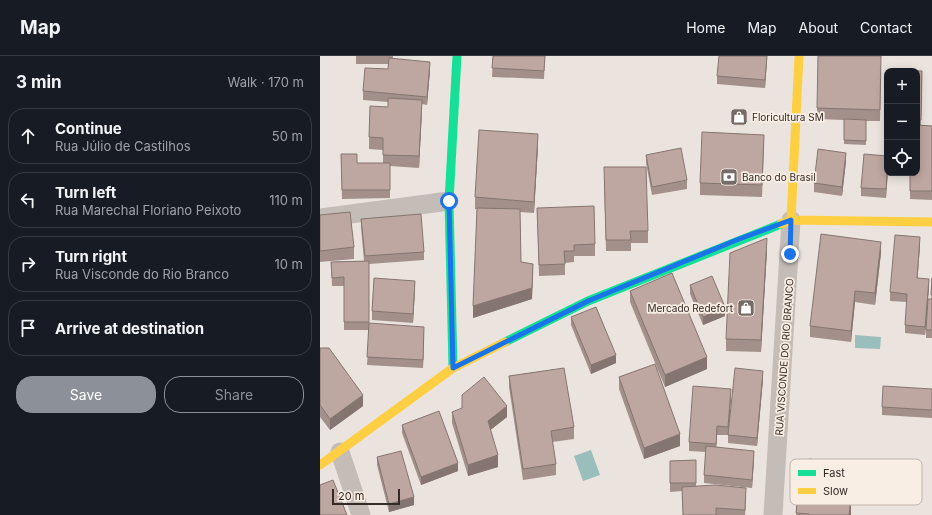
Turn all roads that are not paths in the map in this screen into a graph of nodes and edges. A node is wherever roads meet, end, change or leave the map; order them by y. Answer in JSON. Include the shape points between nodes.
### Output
{"nodes":[{"id":1,"x":457,"y":56,"type":"edge"},
{"id":2,"x":799,"y":56,"type":"edge"},
{"id":3,"x":449,"y":201,"type":"junction"},
{"id":4,"x":320,"y":218,"type":"edge"},
{"id":5,"x":791,"y":220,"type":"junction"},
{"id":6,"x":932,"y":222,"type":"edge"},
{"id":7,"x":453,"y":368,"type":"junction"},
{"id":8,"x":340,"y":452,"type":"junction"},
{"id":9,"x":320,"y":464,"type":"edge"},
{"id":10,"x":361,"y":515,"type":"edge"},
{"id":11,"x":773,"y":515,"type":"edge"}],
"edges":[{"from":1,"to":3,"type":"main road"},
{"from":2,"to":5,"type":"main road","name":"RUA VISCONDE DO RIO BRANCO"},
{"from":3,"to":4,"type":"street"},
{"from":3,"to":7,"type":"main road"},
{"from":5,"to":6,"type":"main road"},
{"from":5,"to":7,"type":"main road","via":[[588,301]]},
{"from":5,"to":11,"type":"street","name":"RUA VISCONDE DO RIO BRANCO"},
{"from":7,"to":8,"type":"main road"},
{"from":8,"to":9,"type":"main road"},
{"from":8,"to":10,"type":"street"}]}
